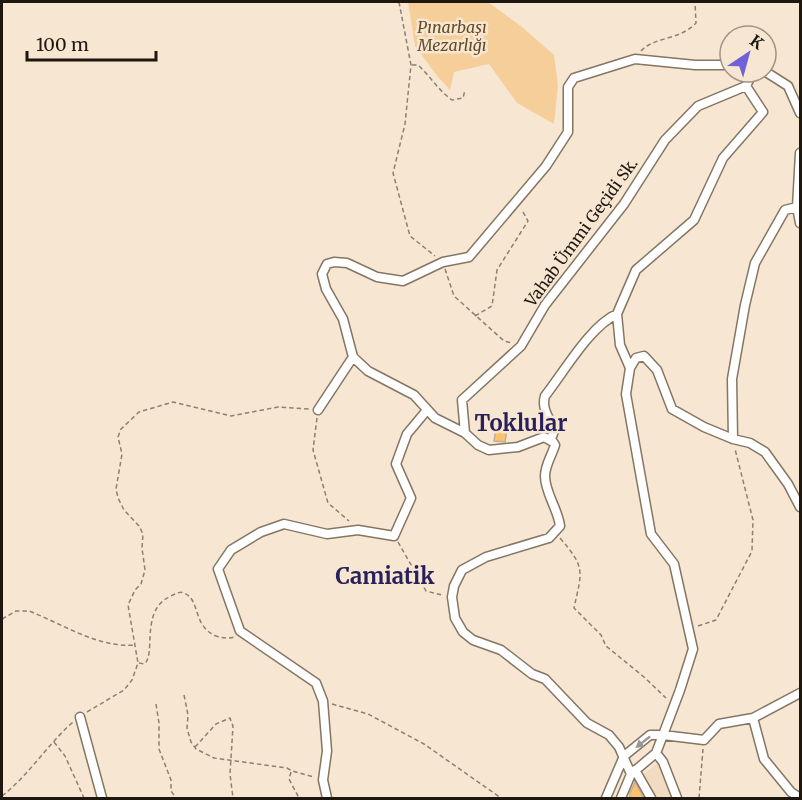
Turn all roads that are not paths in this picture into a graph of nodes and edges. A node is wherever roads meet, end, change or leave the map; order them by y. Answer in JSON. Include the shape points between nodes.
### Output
{"nodes":[{"id":1,"x":718,"y":65,"type":"edge"},
{"id":2,"x":778,"y":80,"type":"edge"},
{"id":3,"x":747,"y":86,"type":"joint"},
{"id":4,"x":801,"y":113,"type":"edge"},
{"id":5,"x":801,"y":153,"type":"edge"},
{"id":6,"x":797,"y":207,"type":"junction"},
{"id":7,"x":801,"y":223,"type":"edge"},
{"id":8,"x":617,"y":314,"type":"junction"},
{"id":9,"x":353,"y":357,"type":"junction"},
{"id":10,"x":630,"y":368,"type":"junction"},
{"id":11,"x":318,"y":410,"type":"road end"},
{"id":12,"x":427,"y":410,"type":"junction"},
{"id":13,"x":465,"y":432,"type":"junction"},
{"id":14,"x":551,"y":439,"type":"junction"},
{"id":15,"x":732,"y":439,"type":"junction"},
{"id":16,"x":801,"y":507,"type":"edge"},
{"id":17,"x":801,"y":693,"type":"edge"},
{"id":18,"x":80,"y":717,"type":"road end"},
{"id":19,"x":753,"y":718,"type":"junction"},
{"id":20,"x":663,"y":735,"type":"junction"},
{"id":21,"x":656,"y":753,"type":"junction"},
{"id":22,"x":624,"y":756,"type":"junction"},
{"id":23,"x":633,"y":772,"type":"junction"},
{"id":24,"x":102,"y":798,"type":"edge"},
{"id":25,"x":327,"y":798,"type":"edge"},
{"id":26,"x":606,"y":798,"type":"edge"},
{"id":27,"x":621,"y":798,"type":"edge"},
{"id":28,"x":651,"y":798,"type":"edge"},
{"id":29,"x":677,"y":798,"type":"edge"},
{"id":30,"x":801,"y":798,"type":"edge"}],
"edges":[{"from":1,"to":9,"type":"street","via":[[635,59],[574,78],[568,87],[568,132],[546,166],[469,258],[443,262],[403,281],[377,277],[347,263],[327,264],[322,274],[343,319]]},
{"from":2,"to":4,"type":"street","via":[[788,86]]},
{"from":3,"to":8,"type":"street","via":[[763,112],[723,158],[694,220],[636,270]]},
{"from":3,"to":13,"type":"street","name":"Vahab Ümmi Geçidi Sk.","via":[[698,105],[665,140],[624,204],[545,305],[521,346],[462,400]]},
{"from":5,"to":6,"type":"street"},
{"from":6,"to":7,"type":"street"},
{"from":6,"to":15,"type":"street","via":[[785,210],[754,262],[732,379]]},
{"from":8,"to":10,"type":"street","via":[[620,345]]},
{"from":8,"to":14,"type":"street","via":[[589,337],[545,396],[545,411],[554,431]]},
{"from":9,"to":11,"type":"street"},
{"from":9,"to":12,"type":"street","via":[[368,371],[414,395]]},
{"from":10,"to":15,"type":"street","via":[[636,358],[644,356],[657,370],[672,409]]},
{"from":10,"to":20,"type":"street","via":[[626,394],[651,534],[674,564],[693,649]]},
{"from":12,"to":13,"type":"street"},
{"from":12,"to":25,"type":"street","via":[[407,434],[396,464],[411,498],[394,536],[358,530],[327,534],[284,524],[231,550],[218,569],[240,631],[316,683],[323,701],[327,751],[323,780]]},
{"from":13,"to":14,"type":"street","via":[[489,450],[518,447],[544,437]]},
{"from":14,"to":22,"type":"street","via":[[555,444],[545,479],[560,526],[542,542],[494,555],[462,570],[452,597],[455,618],[463,632],[474,640],[501,650],[531,674],[545,679],[587,723],[609,735]]},
{"from":15,"to":16,"type":"street","via":[[765,452]]},
{"from":17,"to":19,"type":"street"},
{"from":18,"to":24,"type":"street"},
{"from":19,"to":20,"type":"street","via":[[719,724],[704,740]]},
{"from":19,"to":30,"type":"street","via":[[764,759],[791,792]]},
{"from":20,"to":21,"type":"street"},
{"from":20,"to":22,"type":"street","one_way":true,"via":[[650,735]]},
{"from":21,"to":23,"type":"street"},
{"from":21,"to":29,"type":"street"},
{"from":22,"to":23,"type":"street"},
{"from":22,"to":26,"type":"street"},
{"from":23,"to":27,"type":"street"},
{"from":23,"to":28,"type":"street"}]}
